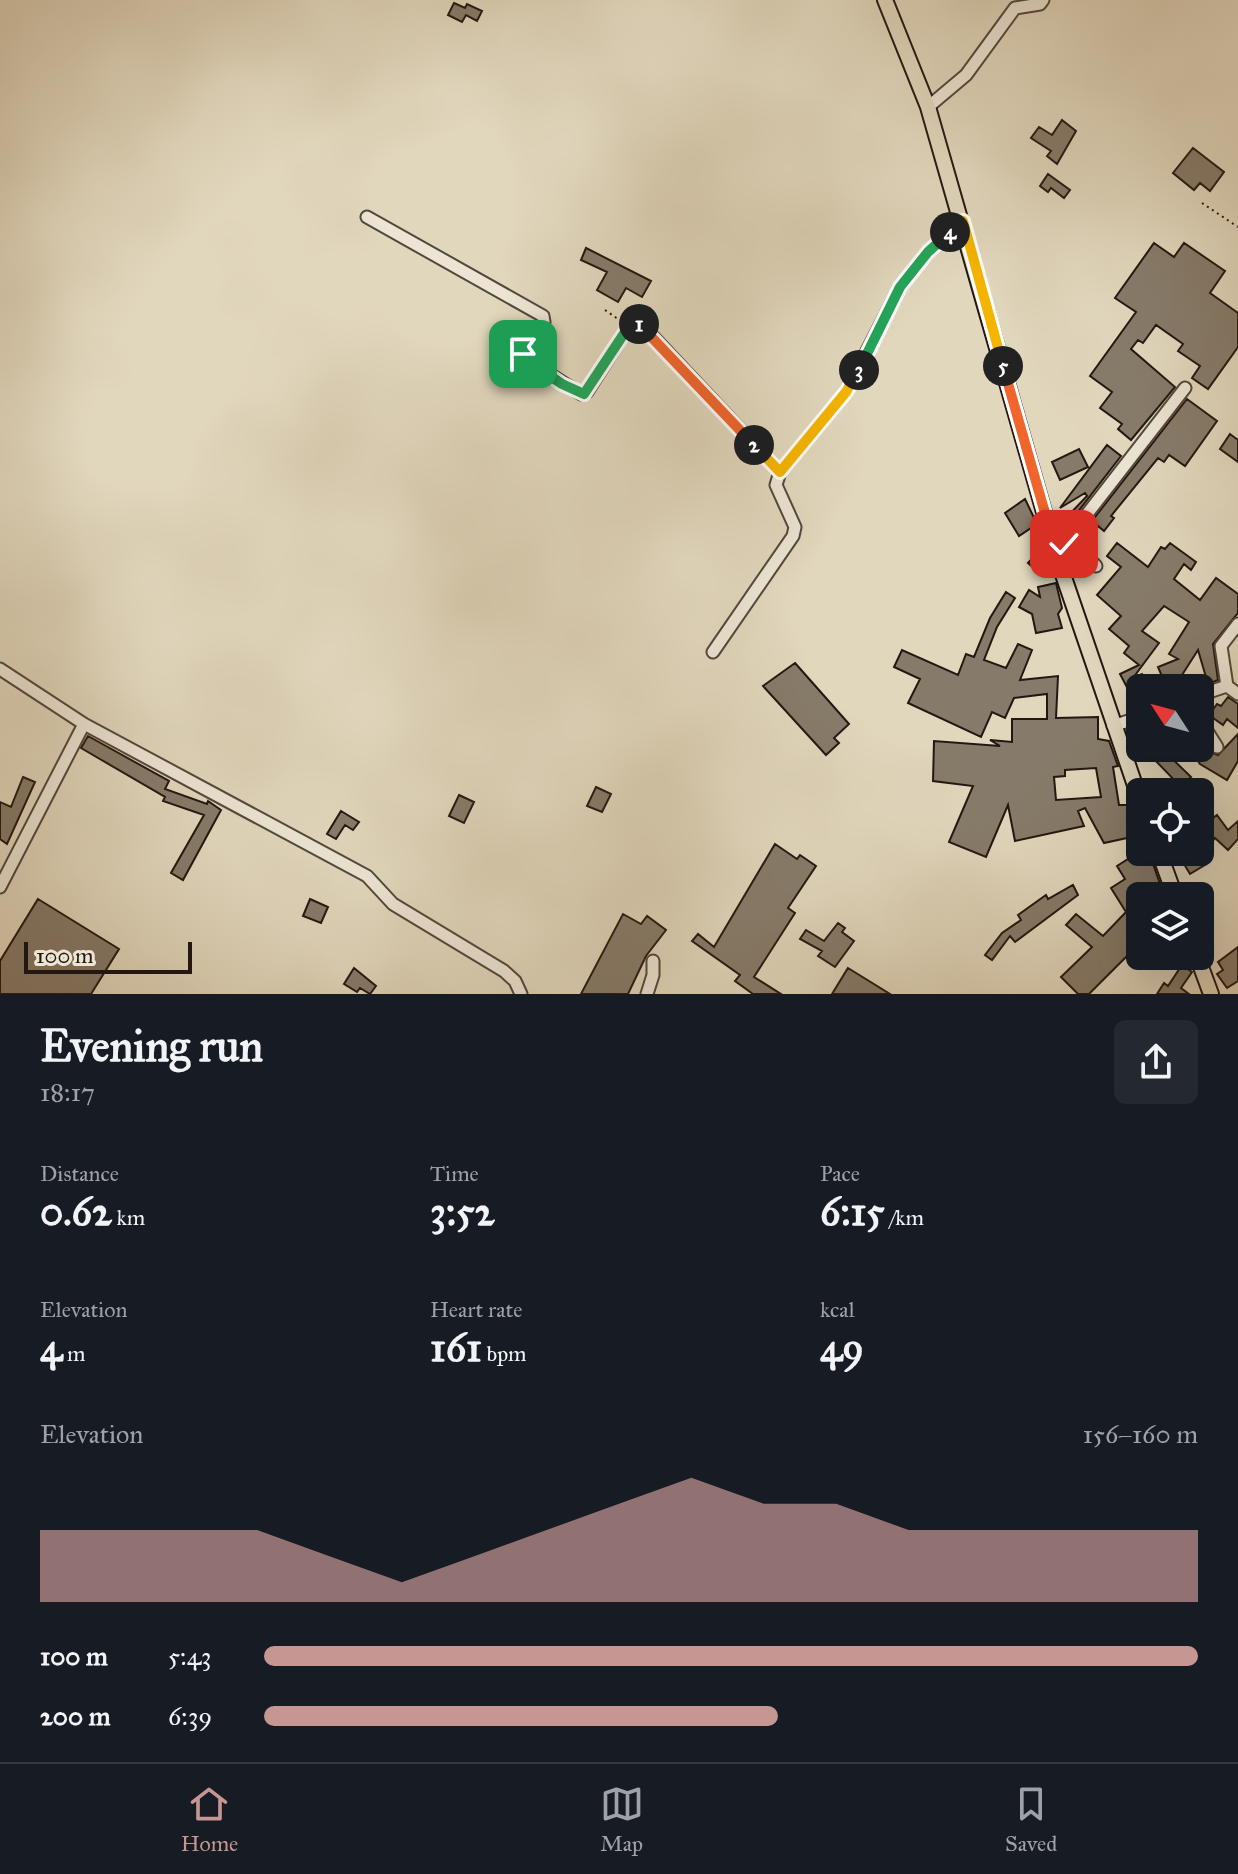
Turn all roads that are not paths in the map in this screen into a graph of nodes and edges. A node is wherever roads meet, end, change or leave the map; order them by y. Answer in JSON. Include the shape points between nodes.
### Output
{"nodes":[{"id":1,"x":885,"y":0,"type":"edge"},
{"id":2,"x":1043,"y":0,"type":"edge"},
{"id":3,"x":928,"y":107,"type":"junction"},
{"id":4,"x":367,"y":217,"type":"dead end"},
{"id":5,"x":963,"y":221,"type":"junction"},
{"id":6,"x":1185,"y":388,"type":"dead end"},
{"id":7,"x":780,"y":472,"type":"junction"},
{"id":8,"x":1060,"y":549,"type":"junction"},
{"id":9,"x":1096,"y":566,"type":"dead end"},
{"id":10,"x":1238,"y":624,"type":"edge"},
{"id":11,"x":713,"y":652,"type":"dead end"},
{"id":12,"x":0,"y":669,"type":"edge"},
{"id":13,"x":1233,"y":690,"type":"edge"},
{"id":14,"x":1126,"y":722,"type":"edge"},
{"id":15,"x":84,"y":724,"type":"junction"},
{"id":16,"x":1113,"y":726,"type":"junction"},
{"id":17,"x":1214,"y":742,"type":"edge"},
{"id":18,"x":1217,"y":747,"type":"dead end"},
{"id":19,"x":1132,"y":778,"type":"edge"},
{"id":20,"x":0,"y":887,"type":"edge"},
{"id":21,"x":653,"y":961,"type":"dead end"},
{"id":22,"x":1202,"y":970,"type":"edge"},
{"id":23,"x":521,"y":994,"type":"edge"},
{"id":24,"x":647,"y":994,"type":"edge"},
{"id":25,"x":1211,"y":994,"type":"edge"}],
"edges":[{"from":1,"to":3,"type":"main road"},
{"from":2,"to":3,"type":"street","via":[[1015,8],[966,75]]},
{"from":3,"to":5,"type":"main road"},
{"from":4,"to":7,"type":"street","via":[[543,316],[523,357],[581,394],[629,326],[642,325]]},
{"from":5,"to":7,"type":"street","via":[[900,287],[846,392]]},
{"from":5,"to":8,"type":"main road"},
{"from":6,"to":8,"type":"street"},
{"from":7,"to":11,"type":"street","via":[[778,495],[795,527],[793,536]]},
{"from":8,"to":9,"type":"street","via":[[1084,554]]},
{"from":8,"to":16,"type":"main road"},
{"from":10,"to":13,"type":"street","via":[[1221,646]]},
{"from":12,"to":15,"type":"street"},
{"from":14,"to":16,"type":"street"},
{"from":15,"to":20,"type":"street"},
{"from":15,"to":23,"type":"street","via":[[367,876],[393,904],[504,971]]},
{"from":16,"to":19,"type":"main road"},
{"from":17,"to":18,"type":"street"},
{"from":21,"to":24,"type":"street"},
{"from":22,"to":25,"type":"main road"}]}
